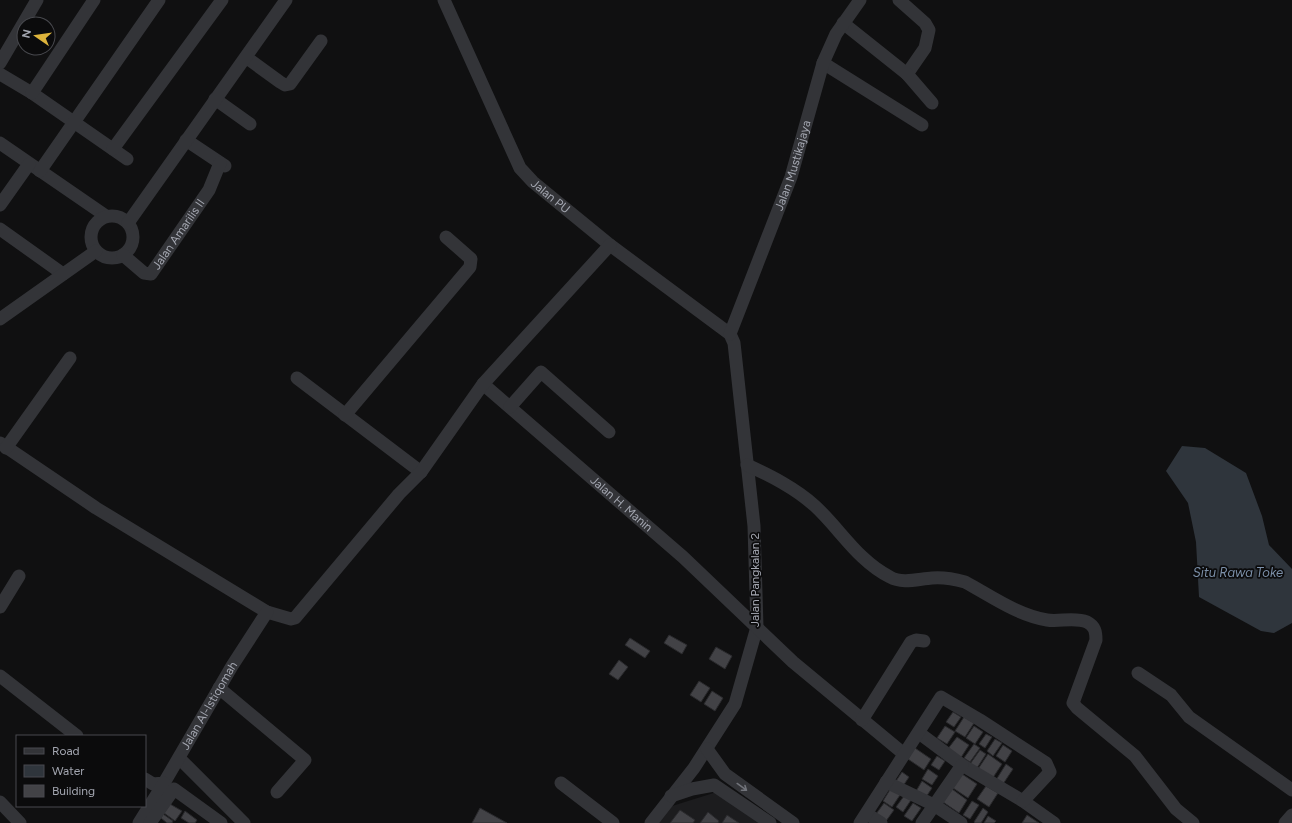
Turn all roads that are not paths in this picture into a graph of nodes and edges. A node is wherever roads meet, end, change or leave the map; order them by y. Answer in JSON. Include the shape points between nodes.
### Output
{"nodes":[{"id":1,"x":37,"y":0,"type":"edge"},
{"id":2,"x":159,"y":0,"type":"edge"},
{"id":3,"x":222,"y":0,"type":"edge"},
{"id":4,"x":286,"y":0,"type":"edge"},
{"id":5,"x":444,"y":0,"type":"edge"},
{"id":6,"x":860,"y":0,"type":"edge"},
{"id":7,"x":899,"y":0,"type":"edge"},
{"id":8,"x":91,"y":4,"type":"edge"},
{"id":9,"x":843,"y":24,"type":"junction"},
{"id":10,"x":321,"y":41,"type":"dead end"},
{"id":11,"x":247,"y":58,"type":"junction"},
{"id":12,"x":0,"y":63,"type":"edge"},
{"id":13,"x":822,"y":63,"type":"junction"},
{"id":14,"x":0,"y":74,"type":"edge"},
{"id":15,"x":907,"y":74,"type":"junction"},
{"id":16,"x":32,"y":93,"type":"junction"},
{"id":17,"x":215,"y":99,"type":"junction"},
{"id":18,"x":932,"y":103,"type":"dead end"},
{"id":19,"x":75,"y":123,"type":"junction"},
{"id":20,"x":250,"y":124,"type":"dead end"},
{"id":21,"x":922,"y":125,"type":"dead end"},
{"id":22,"x":186,"y":140,"type":"junction"},
{"id":23,"x":0,"y":143,"type":"edge"},
{"id":24,"x":113,"y":149,"type":"junction"},
{"id":25,"x":127,"y":159,"type":"dead end"},
{"id":26,"x":29,"y":164,"type":"junction"},
{"id":27,"x":40,"y":171,"type":"junction"},
{"id":28,"x":0,"y":205,"type":"edge"},
{"id":29,"x":106,"y":216,"type":"junction"},
{"id":30,"x":128,"y":223,"type":"junction"},
{"id":31,"x":0,"y":229,"type":"edge"},
{"id":32,"x":446,"y":237,"type":"dead end"},
{"id":33,"x":610,"y":245,"type":"junction"},
{"id":34,"x":96,"y":251,"type":"junction"},
{"id":35,"x":123,"y":255,"type":"junction"},
{"id":36,"x":63,"y":274,"type":"junction"},
{"id":37,"x":0,"y":319,"type":"edge"},
{"id":38,"x":730,"y":334,"type":"junction"},
{"id":39,"x":70,"y":358,"type":"dead end"},
{"id":40,"x":297,"y":378,"type":"dead end"},
{"id":41,"x":483,"y":384,"type":"junction"},
{"id":42,"x":510,"y":407,"type":"junction"},
{"id":43,"x":345,"y":414,"type":"junction"},
{"id":44,"x":608,"y":432,"type":"dead end"},
{"id":45,"x":3,"y":445,"type":"edge"},
{"id":46,"x":747,"y":465,"type":"junction"},
{"id":47,"x":421,"y":472,"type":"junction"},
{"id":48,"x":19,"y":576,"type":"dead end"},
{"id":49,"x":0,"y":607,"type":"edge"},
{"id":50,"x":267,"y":612,"type":"junction"},
{"id":51,"x":757,"y":627,"type":"junction"},
{"id":52,"x":924,"y":641,"type":"dead end"},
{"id":53,"x":1138,"y":674,"type":"dead end"},
{"id":54,"x":0,"y":676,"type":"edge"},
{"id":55,"x":219,"y":688,"type":"junction"},
{"id":56,"x":862,"y":720,"type":"junction"},
{"id":57,"x":919,"y":733,"type":"junction"},
{"id":58,"x":76,"y":735,"type":"edge"},
{"id":59,"x":707,"y":749,"type":"junction"},
{"id":60,"x":904,"y":754,"type":"junction"},
{"id":61,"x":179,"y":758,"type":"junction"},
{"id":62,"x":962,"y":765,"type":"junction"},
{"id":63,"x":725,"y":774,"type":"junction"},
{"id":64,"x":146,"y":780,"type":"edge"},
{"id":65,"x":561,"y":782,"type":"dead end"},
{"id":66,"x":886,"y":782,"type":"junction"},
{"id":67,"x":168,"y":786,"type":"junction"},
{"id":68,"x":717,"y":787,"type":"junction"},
{"id":69,"x":1292,"y":790,"type":"edge"},
{"id":70,"x":277,"y":792,"type":"dead end"},
{"id":71,"x":671,"y":796,"type":"junction"},
{"id":72,"x":1023,"y":801,"type":"junction"},
{"id":73,"x":0,"y":802,"type":"edge"},
{"id":74,"x":934,"y":805,"type":"junction"},
{"id":75,"x":1292,"y":815,"type":"edge"},
{"id":76,"x":863,"y":818,"type":"edge"},
{"id":77,"x":214,"y":821,"type":"edge"},
{"id":78,"x":20,"y":823,"type":"edge"},
{"id":79,"x":139,"y":823,"type":"edge"},
{"id":80,"x":150,"y":823,"type":"edge"},
{"id":81,"x":244,"y":823,"type":"edge"},
{"id":82,"x":613,"y":823,"type":"edge"},
{"id":83,"x":651,"y":823,"type":"edge"},
{"id":84,"x":770,"y":823,"type":"edge"},
{"id":85,"x":793,"y":823,"type":"edge"},
{"id":86,"x":881,"y":823,"type":"edge"},
{"id":87,"x":922,"y":823,"type":"edge"},
{"id":88,"x":962,"y":823,"type":"edge"},
{"id":89,"x":1054,"y":823,"type":"edge"},
{"id":90,"x":1193,"y":823,"type":"edge"},
{"id":91,"x":1284,"y":823,"type":"edge"}],
"edges":[{"from":1,"to":12,"type":"street"},
{"from":2,"to":19,"type":"street"},
{"from":3,"to":24,"type":"street"},
{"from":4,"to":11,"type":"street"},
{"from":5,"to":33,"type":"street","name":"Jalan PU","via":[[520,168],[533,182]]},
{"from":6,"to":9,"type":"street","name":"Jalan Mustikajaya"},
{"from":7,"to":15,"type":"street","via":[[925,23],[929,30],[925,48]]},
{"from":8,"to":16,"type":"street"},
{"from":9,"to":13,"type":"street","name":"Jalan Mustikajaya"},
{"from":9,"to":15,"type":"street"},
{"from":10,"to":11,"type":"street","via":[[290,84],[280,82]]},
{"from":11,"to":17,"type":"street"},
{"from":13,"to":21,"type":"street"},
{"from":13,"to":38,"type":"street","name":"Jalan Mustikajaya","via":[[791,176]]},
{"from":14,"to":16,"type":"street"},
{"from":15,"to":18,"type":"street"},
{"from":16,"to":19,"type":"street"},
{"from":17,"to":20,"type":"street"},
{"from":17,"to":22,"type":"street"},
{"from":19,"to":24,"type":"street"},
{"from":19,"to":27,"type":"street"},
{"from":22,"to":30,"type":"street"},
{"from":22,"to":35,"type":"street","name":"Jalan Amarilis II","via":[[222,165],[209,190],[152,274],[144,273]]},
{"from":23,"to":26,"type":"street"},
{"from":24,"to":25,"type":"street"},
{"from":26,"to":27,"type":"street"},
{"from":26,"to":28,"type":"street"},
{"from":27,"to":29,"type":"street"},
{"from":29,"to":30,"type":"street","via":[[118,216]]},
{"from":29,"to":34,"type":"street","via":[[92,228],[91,240]]},
{"from":30,"to":35,"type":"street","via":[[133,240]]},
{"from":31,"to":36,"type":"street"},
{"from":32,"to":43,"type":"street","via":[[471,259],[470,267]]},
{"from":33,"to":38,"type":"street","name":"Jalan PU"},
{"from":33,"to":41,"type":"street"},
{"from":34,"to":35,"type":"street","via":[[112,258]]},
{"from":34,"to":36,"type":"street"},
{"from":36,"to":37,"type":"street"},
{"from":38,"to":46,"type":"street","name":"Jalan Pangkalan 2","via":[[735,347]]},
{"from":39,"to":45,"type":"street"},
{"from":40,"to":43,"type":"street"},
{"from":41,"to":42,"type":"street","name":"Jalan H. Manin"},
{"from":41,"to":47,"type":"street"},
{"from":42,"to":44,"type":"street","via":[[541,372]]},
{"from":42,"to":51,"type":"street","name":"Jalan H. Manin","via":[[684,558]]},
{"from":43,"to":47,"type":"street"},
{"from":45,"to":50,"type":"street","via":[[96,508]]},
{"from":46,"to":51,"type":"street","name":"Jalan Pangkalan 2","via":[[754,526]]},
{"from":46,"to":90,"type":"street","via":[[777,479],[808,500],[871,565],[891,578],[955,579],[1025,614],[1047,620],[1086,622],[1092,626],[1096,632],[1096,640],[1073,703],[1112,739],[1135,756],[1176,809]]},
{"from":47,"to":50,"type":"street","via":[[399,494],[295,618],[287,619]]},
{"from":48,"to":49,"type":"street"},
{"from":50,"to":55,"type":"street","name":"Jalan Al-Istiqomah"},
{"from":51,"to":56,"type":"street","name":"Jalan H. Manin"},
{"from":51,"to":59,"type":"street","name":"Jalan Pangkalan 2","via":[[735,704]]},
{"from":52,"to":56,"type":"street","via":[[911,642]]},
{"from":53,"to":69,"type":"street","via":[[1171,695],[1189,717]]},
{"from":54,"to":58,"type":"street"},
{"from":55,"to":61,"type":"street","name":"Jalan Al-Istiqomah"},
{"from":55,"to":70,"type":"street","via":[[305,760]]},
{"from":56,"to":60,"type":"street","name":"Jalan H. Manin"},
{"from":57,"to":60,"type":"street"},
{"from":57,"to":62,"type":"street"},
{"from":57,"to":72,"type":"street","via":[[941,697],[1046,763],[1050,772]]},
{"from":59,"to":63,"type":"street"},
{"from":59,"to":71,"type":"street","name":"Jalan Pangkalan 2"},
{"from":60,"to":66,"type":"street"},
{"from":61,"to":67,"type":"street","name":"Jalan Al-Istiqomah"},
{"from":61,"to":81,"type":"street"},
{"from":62,"to":72,"type":"street"},
{"from":62,"to":74,"type":"street"},
{"from":63,"to":68,"type":"street"},
{"from":63,"to":85,"type":"street","one_way":true},
{"from":64,"to":67,"type":"street","via":[[153,784]]},
{"from":65,"to":82,"type":"street"},
{"from":66,"to":74,"type":"street"},
{"from":66,"to":76,"type":"street"},
{"from":67,"to":77,"type":"street","via":[[176,789]]},
{"from":67,"to":79,"type":"street"},
{"from":67,"to":80,"type":"street"},
{"from":68,"to":71,"type":"street","via":[[692,788]]},
{"from":68,"to":84,"type":"street"},
{"from":71,"to":83,"type":"street","name":"Jalan Pangkalan 2"},
{"from":72,"to":89,"type":"street"},
{"from":73,"to":78,"type":"street"},
{"from":74,"to":87,"type":"street"},
{"from":74,"to":88,"type":"street"},
{"from":75,"to":91,"type":"street"},
{"from":76,"to":86,"type":"street"}]}
